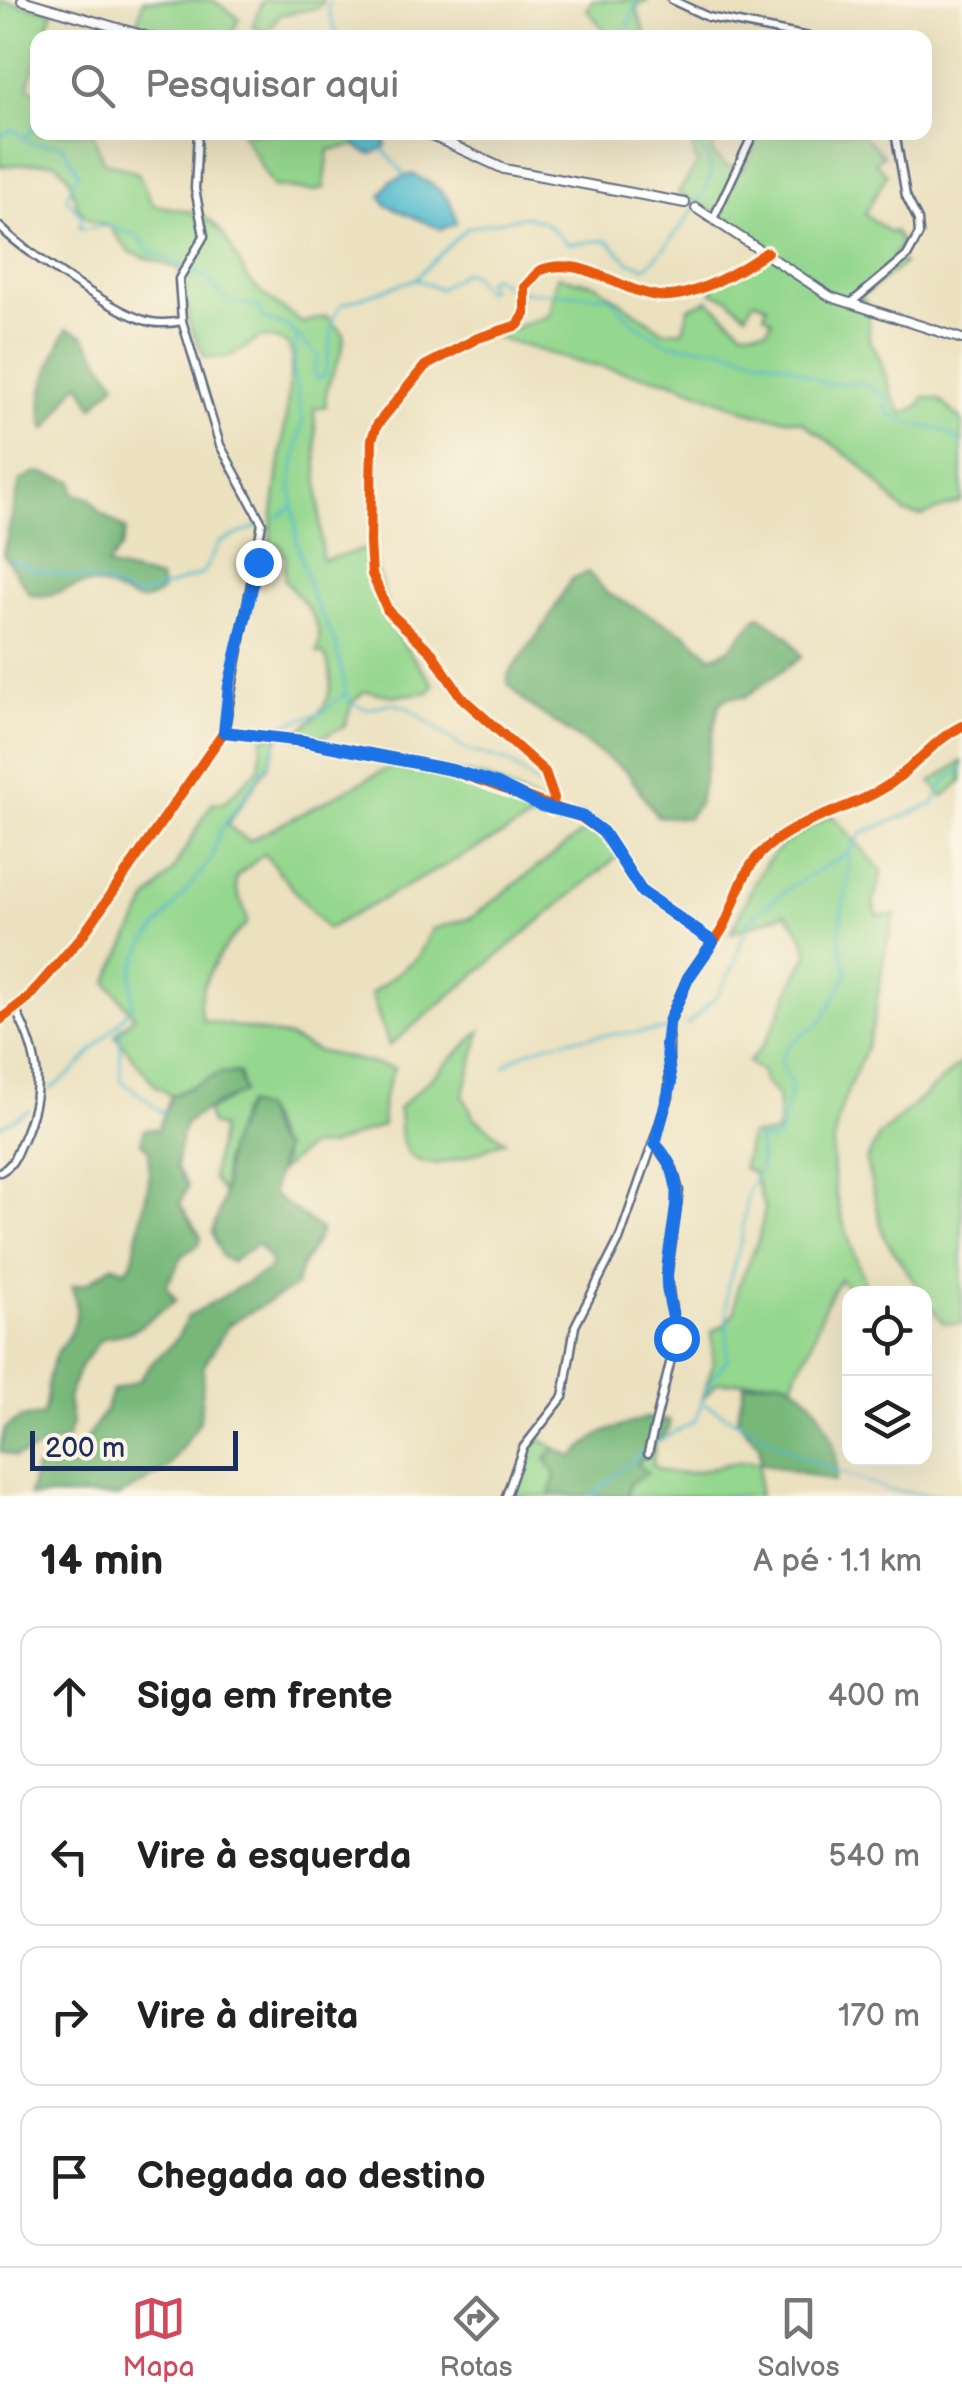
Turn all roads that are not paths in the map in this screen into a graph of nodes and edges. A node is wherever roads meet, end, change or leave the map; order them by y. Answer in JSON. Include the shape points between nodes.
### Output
{"nodes":[{"id":1,"x":22,"y":0,"type":"edge"},
{"id":2,"x":672,"y":0,"type":"edge"},
{"id":3,"x":125,"y":30,"type":"edge"},
{"id":4,"x":774,"y":30,"type":"edge"},
{"id":5,"x":198,"y":140,"type":"edge"},
{"id":6,"x":441,"y":140,"type":"edge"},
{"id":7,"x":750,"y":140,"type":"edge"},
{"id":8,"x":896,"y":140,"type":"edge"},
{"id":9,"x":685,"y":203,"type":"joint"},
{"id":10,"x":696,"y":208,"type":"joint"},
{"id":11,"x":714,"y":217,"type":"junction"},
{"id":12,"x":0,"y":227,"type":"edge"},
{"id":13,"x":766,"y":252,"type":"junction"},
{"id":14,"x":850,"y":304,"type":"junction"},
{"id":15,"x":182,"y":322,"type":"junction"},
{"id":16,"x":962,"y":339,"type":"edge"},
{"id":17,"x":962,"y":726,"type":"edge"},
{"id":18,"x":224,"y":732,"type":"junction"},
{"id":19,"x":551,"y":809,"type":"junction"},
{"id":20,"x":713,"y":942,"type":"junction"},
{"id":21,"x":16,"y":1010,"type":"junction"},
{"id":22,"x":0,"y":1020,"type":"edge"},
{"id":23,"x":655,"y":1144,"type":"junction"},
{"id":24,"x":0,"y":1172,"type":"edge"},
{"id":25,"x":648,"y":1453,"type":"dead end"},
{"id":26,"x":506,"y":1496,"type":"edge"}],
"edges":[{"from":1,"to":3,"type":"street"},
{"from":2,"to":4,"type":"street","via":[[708,17]]},
{"from":5,"to":15,"type":"street","via":[[195,190],[204,236],[180,274]]},
{"from":6,"to":9,"type":"street","via":[[504,169]]},
{"from":7,"to":11,"type":"street"},
{"from":8,"to":14,"type":"street","via":[[919,234],[907,256]]},
{"from":9,"to":10,"type":"street"},
{"from":10,"to":11,"type":"street"},
{"from":11,"to":13,"type":"street"},
{"from":12,"to":15,"type":"street","via":[[126,312],[152,322]]},
{"from":13,"to":14,"type":"street"},
{"from":13,"to":19,"type":"street","via":[[666,296],[568,266],[539,271],[525,288],[518,325],[425,366],[372,434],[371,559],[388,611],[432,654],[460,696],[545,772]]},
{"from":14,"to":16,"type":"street"},
{"from":15,"to":18,"type":"street","via":[[220,445],[262,523]]},
{"from":17,"to":20,"type":"street","via":[[931,744],[890,784],[764,850],[741,878]]},
{"from":18,"to":19,"type":"street","via":[[452,770]]},
{"from":18,"to":21,"type":"street","via":[[83,935]]},
{"from":19,"to":20,"type":"street","via":[[595,824],[642,892]]},
{"from":20,"to":23,"type":"street","via":[[669,1022],[671,1083]]},
{"from":21,"to":22,"type":"street"},
{"from":21,"to":24,"type":"street","via":[[35,1055],[38,1104],[13,1163]]},
{"from":23,"to":25,"type":"street","via":[[679,1191],[667,1285],[676,1338]]},
{"from":23,"to":26,"type":"street","via":[[619,1240],[576,1326],[563,1397],[523,1448]]}]}
